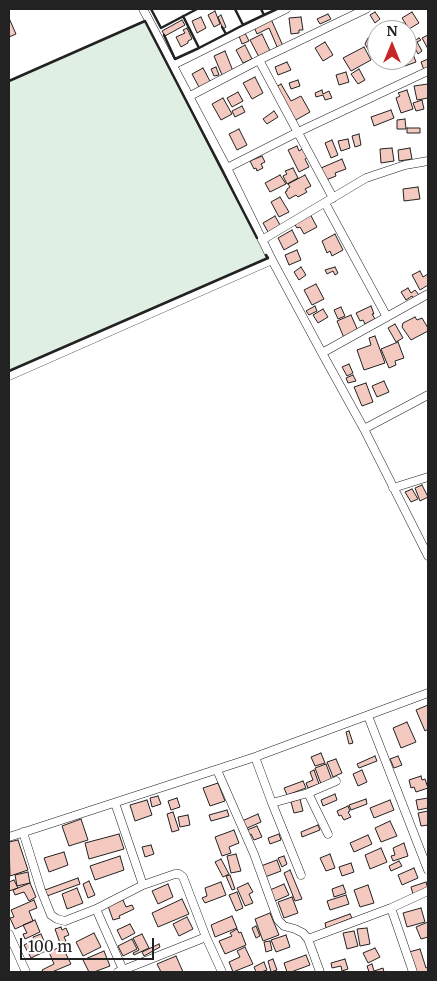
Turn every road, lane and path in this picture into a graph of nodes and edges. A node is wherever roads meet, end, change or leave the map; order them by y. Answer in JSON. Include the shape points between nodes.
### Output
{"nodes":[{"id":1,"x":143,"y":9,"type":"edge"},
{"id":2,"x":286,"y":9,"type":"edge"},
{"id":3,"x":366,"y":9,"type":"edge"},
{"id":4,"x":258,"y":60,"type":"junction"},
{"id":5,"x":173,"y":65,"type":"junction"},
{"id":6,"x":428,"y":71,"type":"edge"},
{"id":7,"x":190,"y":96,"type":"junction"},
{"id":8,"x":298,"y":132,"type":"junction"},
{"id":9,"x":428,"y":161,"type":"edge"},
{"id":10,"x":228,"y":168,"type":"junction"},
{"id":11,"x":333,"y":198,"type":"junction"},
{"id":12,"x":325,"y":203,"type":"junction"},
{"id":13,"x":262,"y":240,"type":"junction"},
{"id":14,"x":272,"y":260,"type":"junction"},
{"id":15,"x":428,"y":294,"type":"edge"},
{"id":16,"x":387,"y":317,"type":"junction"},
{"id":17,"x":322,"y":353,"type":"junction"},
{"id":18,"x":9,"y":376,"type":"edge"},
{"id":19,"x":428,"y":395,"type":"edge"},
{"id":20,"x":364,"y":429,"type":"junction"},
{"id":21,"x":428,"y":477,"type":"edge"},
{"id":22,"x":393,"y":488,"type":"junction"},
{"id":23,"x":428,"y":556,"type":"edge"},
{"id":24,"x":428,"y":693,"type":"edge"},
{"id":25,"x":368,"y":716,"type":"junction"},
{"id":26,"x":254,"y":758,"type":"junction"},
{"id":27,"x":217,"y":770,"type":"junction"},
{"id":28,"x":336,"y":781,"type":"dead end"},
{"id":29,"x":308,"y":793,"type":"junction"},
{"id":30,"x":116,"y":802,"type":"junction"},
{"id":31,"x":272,"y":803,"type":"junction"},
{"id":32,"x":24,"y":832,"type":"junction"},
{"id":33,"x":328,"y":834,"type":"dead end"},
{"id":34,"x":9,"y":837,"type":"edge"},
{"id":35,"x":428,"y":870,"type":"edge"},
{"id":36,"x":301,"y":875,"type":"dead end"},
{"id":37,"x":143,"y":884,"type":"junction"},
{"id":38,"x":428,"y":891,"type":"edge"},
{"id":39,"x":391,"y":908,"type":"junction"},
{"id":40,"x":96,"y":909,"type":"junction"},
{"id":41,"x":9,"y":934,"type":"edge"},
{"id":42,"x":206,"y":937,"type":"junction"},
{"id":43,"x":308,"y":939,"type":"junction"},
{"id":44,"x":122,"y":971,"type":"edge"},
{"id":45,"x":26,"y":972,"type":"edge"},
{"id":46,"x":222,"y":972,"type":"edge"},
{"id":47,"x":320,"y":972,"type":"edge"},
{"id":48,"x":413,"y":972,"type":"edge"}],
"edges":[{"from":1,"to":5,"type":"street"},
{"from":2,"to":5,"type":"street"},
{"from":3,"to":4,"type":"street"},
{"from":4,"to":7,"type":"street"},
{"from":4,"to":8,"type":"street"},
{"from":5,"to":7,"type":"street"},
{"from":6,"to":8,"type":"street"},
{"from":7,"to":10,"type":"street"},
{"from":8,"to":10,"type":"street"},
{"from":8,"to":11,"type":"street"},
{"from":9,"to":11,"type":"street","via":[[366,178]]},
{"from":10,"to":13,"type":"street"},
{"from":11,"to":12,"type":"street"},
{"from":12,"to":13,"type":"street"},
{"from":12,"to":16,"type":"street"},
{"from":13,"to":14,"type":"street"},
{"from":14,"to":17,"type":"street"},
{"from":14,"to":18,"type":"street"},
{"from":15,"to":16,"type":"street"},
{"from":16,"to":17,"type":"street"},
{"from":17,"to":20,"type":"street"},
{"from":19,"to":20,"type":"street"},
{"from":20,"to":22,"type":"street"},
{"from":21,"to":22,"type":"street"},
{"from":22,"to":23,"type":"street"},
{"from":24,"to":25,"type":"street"},
{"from":25,"to":26,"type":"street"},
{"from":25,"to":35,"type":"street"},
{"from":26,"to":27,"type":"street"},
{"from":26,"to":31,"type":"street"},
{"from":27,"to":30,"type":"street"},
{"from":27,"to":43,"type":"street","via":[[254,854],[278,920]]},
{"from":28,"to":29,"type":"street"},
{"from":29,"to":31,"type":"street"},
{"from":29,"to":33,"type":"street"},
{"from":30,"to":32,"type":"street"},
{"from":30,"to":37,"type":"street"},
{"from":31,"to":36,"type":"street"},
{"from":32,"to":34,"type":"street"},
{"from":32,"to":40,"type":"street","via":[[51,915],[65,921]]},
{"from":37,"to":40,"type":"street"},
{"from":37,"to":42,"type":"street","via":[[174,874],[183,877]]},
{"from":38,"to":39,"type":"street"},
{"from":39,"to":43,"type":"street"},
{"from":39,"to":48,"type":"street"},
{"from":40,"to":44,"type":"street"},
{"from":41,"to":45,"type":"street"},
{"from":42,"to":44,"type":"street"},
{"from":42,"to":46,"type":"street"},
{"from":43,"to":47,"type":"street"}]}
